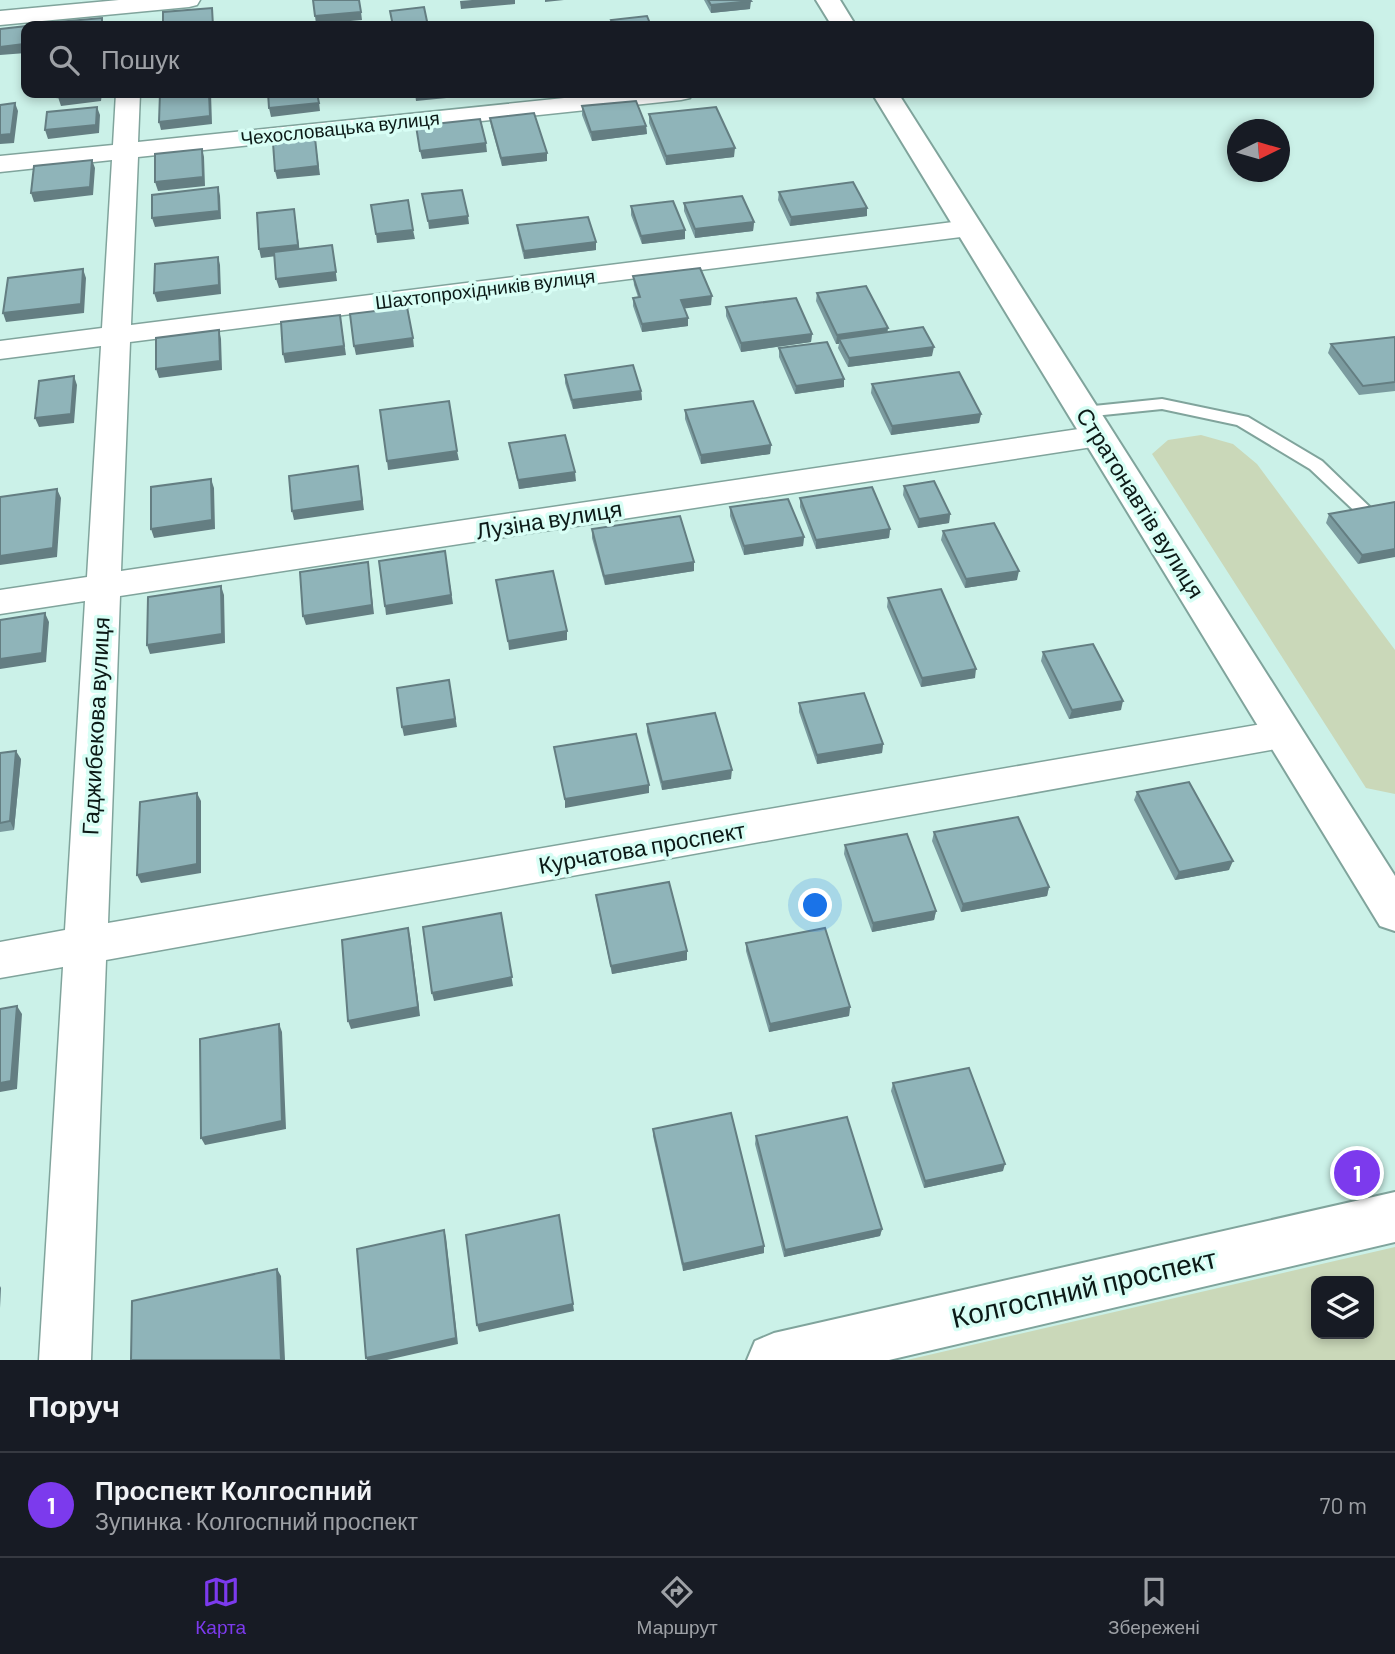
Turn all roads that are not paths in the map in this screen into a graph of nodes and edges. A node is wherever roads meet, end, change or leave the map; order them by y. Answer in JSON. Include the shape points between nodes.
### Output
{"nodes":[{"id":1,"x":189,"y":0,"type":"edge"},
{"id":2,"x":828,"y":0,"type":"edge"},
{"id":3,"x":131,"y":11,"type":"edge"},
{"id":4,"x":0,"y":18,"type":"edge"},
{"id":5,"x":841,"y":21,"type":"edge"},
{"id":6,"x":128,"y":98,"type":"edge"},
{"id":7,"x":632,"y":98,"type":"edge"},
{"id":8,"x":888,"y":98,"type":"edge"},
{"id":9,"x":126,"y":150,"type":"junction"},
{"id":10,"x":0,"y":164,"type":"edge"},
{"id":11,"x":969,"y":228,"type":"junction"},
{"id":12,"x":117,"y":335,"type":"junction"},
{"id":13,"x":0,"y":350,"type":"edge"},
{"id":14,"x":1091,"y":424,"type":"junction"},
{"id":15,"x":1369,"y":515,"type":"edge"},
{"id":16,"x":102,"y":587,"type":"junction"},
{"id":17,"x":0,"y":602,"type":"edge"},
{"id":18,"x":1285,"y":735,"type":"junction"},
{"id":19,"x":1395,"y":913,"type":"edge"},
{"id":20,"x":86,"y":945,"type":"junction"},
{"id":21,"x":0,"y":960,"type":"edge"},
{"id":22,"x":1395,"y":1217,"type":"edge"},
{"id":23,"x":65,"y":1360,"type":"edge"},
{"id":24,"x":774,"y":1360,"type":"edge"}],
"edges":[{"from":1,"to":3,"type":"street"},
{"from":2,"to":5,"type":"main road"},
{"from":3,"to":4,"type":"street"},
{"from":6,"to":9,"type":"street","name":"Гаджибекова вулиця"},
{"from":7,"to":9,"type":"street","name":"Чехословацька вулиця"},
{"from":8,"to":11,"type":"main road","name":"Стратонавтів вулиця"},
{"from":9,"to":10,"type":"street","name":"Чехословацька вулиця"},
{"from":9,"to":12,"type":"street","name":"Гаджибекова вулиця"},
{"from":11,"to":12,"type":"street","name":"Шахтопрохідників вулиця"},
{"from":11,"to":14,"type":"main road","name":"Стратонавтів вулиця"},
{"from":12,"to":13,"type":"street","name":"Шахтопрохідників вулиця"},
{"from":12,"to":16,"type":"street","name":"Гаджибекова вулиця"},
{"from":14,"to":15,"type":"lane","via":[[1162,404],[1242,421],[1316,465]]},
{"from":14,"to":16,"type":"street","name":"Лузіна вулиця"},
{"from":14,"to":18,"type":"main road","name":"Стратонавтів вулиця"},
{"from":16,"to":17,"type":"street","name":"Лузіна вулиця"},
{"from":16,"to":20,"type":"street","name":"Гаджибекова вулиця"},
{"from":18,"to":19,"type":"main road","name":"Стратонавтів вулиця"},
{"from":18,"to":20,"type":"street","name":"Курчатова проспект"},
{"from":20,"to":21,"type":"street","name":"Курчатова проспект"},
{"from":20,"to":23,"type":"street","name":"Гаджибекова вулиця"},
{"from":22,"to":24,"type":"main road","name":"Колгоспний проспект"}]}
